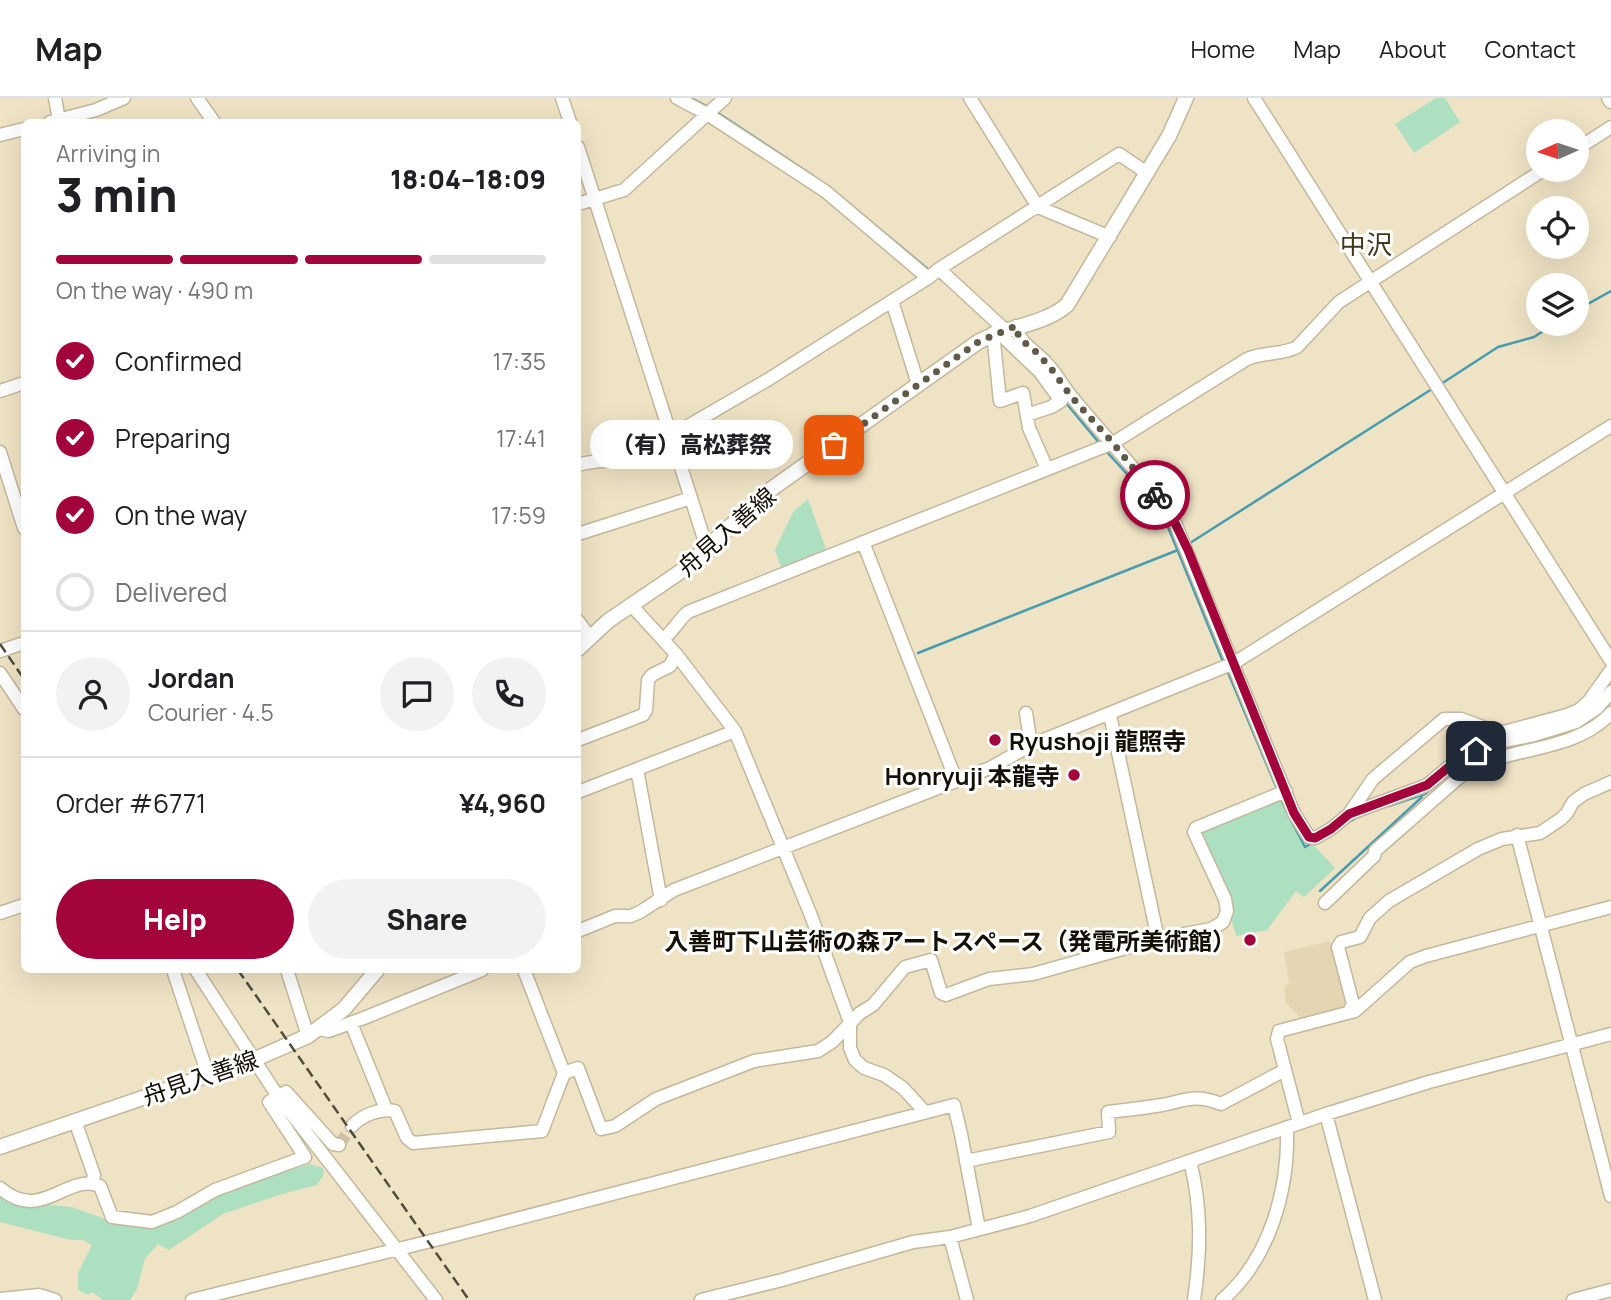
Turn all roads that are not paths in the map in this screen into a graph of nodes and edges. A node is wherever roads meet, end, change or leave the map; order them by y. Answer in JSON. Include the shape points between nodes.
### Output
{"nodes":[{"id":1,"x":55,"y":98,"type":"edge"},
{"id":2,"x":124,"y":98,"type":"edge"},
{"id":3,"x":197,"y":98,"type":"edge"},
{"id":4,"x":562,"y":98,"type":"edge"},
{"id":5,"x":677,"y":98,"type":"edge"},
{"id":6,"x":725,"y":98,"type":"edge"},
{"id":7,"x":970,"y":98,"type":"edge"},
{"id":8,"x":1186,"y":98,"type":"edge"},
{"id":9,"x":1254,"y":98,"type":"edge"},
{"id":10,"x":706,"y":114,"type":"junction"},
{"id":11,"x":54,"y":119,"type":"edge"},
{"id":12,"x":62,"y":119,"type":"edge"},
{"id":13,"x":212,"y":119,"type":"edge"},
{"id":14,"x":569,"y":119,"type":"edge"},
{"id":15,"x":1611,"y":127,"type":"edge"},
{"id":16,"x":21,"y":130,"type":"edge"},
{"id":17,"x":0,"y":135,"type":"edge"},
{"id":18,"x":1589,"y":141,"type":"edge"},
{"id":19,"x":581,"y":158,"type":"edge"},
{"id":20,"x":1147,"y":173,"type":"junction"},
{"id":21,"x":1526,"y":181,"type":"edge"},
{"id":22,"x":593,"y":199,"type":"junction"},
{"id":23,"x":581,"y":203,"type":"edge"},
{"id":24,"x":1038,"y":207,"type":"junction"},
{"id":25,"x":1110,"y":237,"type":"junction"},
{"id":26,"x":939,"y":268,"type":"junction"},
{"id":27,"x":928,"y":278,"type":"junction"},
{"id":28,"x":1370,"y":280,"type":"junction"},
{"id":29,"x":892,"y":301,"type":"junction"},
{"id":30,"x":1003,"y":330,"type":"junction"},
{"id":31,"x":1046,"y":382,"type":"junction"},
{"id":32,"x":21,"y":384,"type":"edge"},
{"id":33,"x":918,"y":384,"type":"junction"},
{"id":34,"x":0,"y":391,"type":"edge"},
{"id":35,"x":1023,"y":393,"type":"junction"},
{"id":36,"x":1027,"y":415,"type":"junction"},
{"id":37,"x":1611,"y":426,"type":"edge"},
{"id":38,"x":671,"y":433,"type":"junction"},
{"id":39,"x":1113,"y":443,"type":"junction"},
{"id":40,"x":0,"y":452,"type":"edge"},
{"id":41,"x":581,"y":464,"type":"edge"},
{"id":42,"x":1047,"y":469,"type":"junction"},
{"id":43,"x":1504,"y":493,"type":"junction"},
{"id":44,"x":691,"y":498,"type":"junction"},
{"id":45,"x":21,"y":518,"type":"edge"},
{"id":46,"x":581,"y":533,"type":"edge"},
{"id":47,"x":863,"y":542,"type":"junction"},
{"id":48,"x":707,"y":548,"type":"junction"},
{"id":49,"x":632,"y":606,"type":"junction"},
{"id":50,"x":581,"y":625,"type":"edge"},
{"id":51,"x":589,"y":636,"type":"junction"},
{"id":52,"x":663,"y":639,"type":"junction"},
{"id":53,"x":21,"y":644,"type":"edge"},
{"id":54,"x":581,"y":645,"type":"edge"},
{"id":55,"x":0,"y":651,"type":"edge"},
{"id":56,"x":676,"y":654,"type":"junction"},
{"id":57,"x":1611,"y":661,"type":"edge"},
{"id":58,"x":1234,"y":663,"type":"junction"},
{"id":59,"x":1611,"y":670,"type":"edge"},
{"id":60,"x":0,"y":673,"type":"edge"},
{"id":61,"x":1611,"y":692,"type":"edge"},
{"id":62,"x":21,"y":704,"type":"edge"},
{"id":63,"x":1026,"y":713,"type":"dead end"},
{"id":64,"x":1611,"y":713,"type":"edge"},
{"id":65,"x":1110,"y":715,"type":"junction"},
{"id":66,"x":735,"y":731,"type":"junction"},
{"id":67,"x":581,"y":739,"type":"edge"},
{"id":68,"x":1031,"y":745,"type":"junction"},
{"id":69,"x":1456,"y":761,"type":"junction"},
{"id":70,"x":637,"y":769,"type":"junction"},
{"id":71,"x":1464,"y":773,"type":"junction"},
{"id":72,"x":956,"y":780,"type":"junction"},
{"id":73,"x":1611,"y":782,"type":"edge"},
{"id":74,"x":581,"y":791,"type":"edge"},
{"id":75,"x":1286,"y":791,"type":"junction"},
{"id":76,"x":1349,"y":814,"type":"junction"},
{"id":77,"x":1517,"y":835,"type":"junction"},
{"id":78,"x":783,"y":846,"type":"junction"},
{"id":79,"x":661,"y":900,"type":"junction"},
{"id":80,"x":1325,"y":903,"type":"dead end"},
{"id":81,"x":21,"y":906,"type":"edge"},
{"id":82,"x":1611,"y":907,"type":"edge"},
{"id":83,"x":0,"y":913,"type":"edge"},
{"id":84,"x":1541,"y":926,"type":"junction"},
{"id":85,"x":581,"y":930,"type":"edge"},
{"id":86,"x":1158,"y":939,"type":"junction"},
{"id":87,"x":174,"y":973,"type":"edge"},
{"id":88,"x":198,"y":973,"type":"edge"},
{"id":89,"x":289,"y":973,"type":"edge"},
{"id":90,"x":374,"y":973,"type":"edge"},
{"id":91,"x":475,"y":973,"type":"edge"},
{"id":92,"x":525,"y":973,"type":"edge"},
{"id":93,"x":1349,"y":1012,"type":"junction"},
{"id":94,"x":850,"y":1022,"type":"junction"},
{"id":95,"x":351,"y":1023,"type":"junction"},
{"id":96,"x":314,"y":1033,"type":"junction"},
{"id":97,"x":1611,"y":1034,"type":"edge"},
{"id":98,"x":1570,"y":1044,"type":"junction"},
{"id":99,"x":253,"y":1060,"type":"junction"},
{"id":100,"x":1285,"y":1070,"type":"junction"},
{"id":101,"x":564,"y":1073,"type":"junction"},
{"id":102,"x":208,"y":1075,"type":"junction"},
{"id":103,"x":277,"y":1095,"type":"junction"},
{"id":104,"x":386,"y":1109,"type":"junction"},
{"id":105,"x":924,"y":1111,"type":"junction"},
{"id":106,"x":1326,"y":1114,"type":"junction"},
{"id":107,"x":75,"y":1121,"type":"junction"},
{"id":108,"x":352,"y":1126,"type":"tunnel mouth"},
{"id":109,"x":1293,"y":1126,"type":"junction"},
{"id":110,"x":339,"y":1145,"type":"dead end"},
{"id":111,"x":0,"y":1147,"type":"edge"},
{"id":112,"x":966,"y":1161,"type":"junction"},
{"id":113,"x":1190,"y":1161,"type":"junction"},
{"id":114,"x":92,"y":1183,"type":"junction"},
{"id":115,"x":0,"y":1188,"type":"edge"},
{"id":116,"x":1611,"y":1196,"type":"edge"},
{"id":117,"x":979,"y":1229,"type":"junction"},
{"id":118,"x":950,"y":1237,"type":"junction"},
{"id":119,"x":396,"y":1248,"type":"junction"},
{"id":120,"x":1611,"y":1290,"type":"edge"},
{"id":121,"x":0,"y":1299,"type":"edge"},
{"id":122,"x":55,"y":1300,"type":"edge"},
{"id":123,"x":192,"y":1300,"type":"edge"},
{"id":124,"x":436,"y":1300,"type":"edge"},
{"id":125,"x":701,"y":1300,"type":"edge"},
{"id":126,"x":967,"y":1300,"type":"edge"},
{"id":127,"x":1194,"y":1300,"type":"edge"},
{"id":128,"x":1222,"y":1300,"type":"edge"},
{"id":129,"x":1375,"y":1300,"type":"edge"},
{"id":130,"x":1573,"y":1300,"type":"edge"}],
"edges":[{"from":1,"to":11,"type":"street"},
{"from":2,"to":12,"type":"street"},
{"from":3,"to":13,"type":"street"},
{"from":4,"to":14,"type":"street"},
{"from":5,"to":10,"type":"street"},
{"from":6,"to":10,"type":"street"},
{"from":7,"to":24,"type":"street"},
{"from":8,"to":20,"type":"main road","name":"舟見入善線"},
{"from":9,"to":28,"type":"street"},
{"from":10,"to":22,"type":"street","via":[[635,183]]},
{"from":10,"to":27,"type":"street","via":[[825,191]]},
{"from":15,"to":18,"type":"street"},
{"from":16,"to":17,"type":"street"},
{"from":19,"to":22,"type":"street"},
{"from":20,"to":24,"type":"street","via":[[1119,154]]},
{"from":20,"to":25,"type":"main road","name":"舟見入善線"},
{"from":21,"to":28,"type":"street"},
{"from":22,"to":23,"type":"street"},
{"from":22,"to":38,"type":"street"},
{"from":24,"to":25,"type":"street"},
{"from":24,"to":26,"type":"street"},
{"from":25,"to":30,"type":"main road","name":"舟見入善線","via":[[1067,305],[1049,317]]},
{"from":26,"to":27,"type":"street"},
{"from":26,"to":30,"type":"street"},
{"from":27,"to":29,"type":"street"},
{"from":28,"to":39,"type":"street","via":[[1339,302],[1297,347],[1247,359]]},
{"from":28,"to":43,"type":"street"},
{"from":29,"to":33,"type":"street"},
{"from":29,"to":38,"type":"street","via":[[769,379]]},
{"from":30,"to":31,"type":"street"},
{"from":30,"to":33,"type":"main road","name":"舟見入善線"},
{"from":30,"to":35,"type":"street","via":[[1000,401]]},
{"from":30,"to":39,"type":"street","via":[[1035,351]]},
{"from":31,"to":35,"type":"street"},
{"from":31,"to":36,"type":"street","via":[[1060,401]]},
{"from":32,"to":34,"type":"street"},
{"from":33,"to":48,"type":"main road","name":"舟見入善線","via":[[771,490]]},
{"from":35,"to":36,"type":"street"},
{"from":36,"to":42,"type":"street"},
{"from":37,"to":43,"type":"street"},
{"from":38,"to":41,"type":"street","via":[[640,442],[632,457]]},
{"from":38,"to":44,"type":"street"},
{"from":39,"to":42,"type":"street"},
{"from":39,"to":58,"type":"street","via":[[1176,525]]},
{"from":40,"to":45,"type":"street"},
{"from":42,"to":47,"type":"street"},
{"from":43,"to":57,"type":"street"},
{"from":43,"to":58,"type":"street"},
{"from":44,"to":46,"type":"street"},
{"from":44,"to":48,"type":"street"},
{"from":47,"to":52,"type":"street","via":[[688,612]]},
{"from":47,"to":72,"type":"street"},
{"from":48,"to":49,"type":"main road","name":"舟見入善線"},
{"from":49,"to":51,"type":"main road","name":"舟見入善線"},
{"from":49,"to":52,"type":"street"},
{"from":50,"to":51,"type":"street"},
{"from":51,"to":54,"type":"main road","name":"舟見入善線"},
{"from":52,"to":56,"type":"street"},
{"from":53,"to":55,"type":"street"},
{"from":56,"to":66,"type":"street"},
{"from":56,"to":67,"type":"street","via":[[670,666],[648,680],[643,715]]},
{"from":58,"to":65,"type":"street"},
{"from":58,"to":75,"type":"street"},
{"from":59,"to":76,"type":"street","via":[[1590,701],[1566,715],[1504,732],[1461,719],[1444,719],[1373,779]]},
{"from":60,"to":62,"type":"street"},
{"from":61,"to":69,"type":"street","via":[[1576,722],[1490,744]]},
{"from":63,"to":68,"type":"street"},
{"from":64,"to":71,"type":"street","via":[[1588,732],[1478,764]]},
{"from":65,"to":68,"type":"street"},
{"from":65,"to":86,"type":"street"},
{"from":66,"to":70,"type":"street"},
{"from":66,"to":78,"type":"street"},
{"from":68,"to":72,"type":"street","via":[[990,768]]},
{"from":69,"to":71,"type":"street"},
{"from":69,"to":76,"type":"street","via":[[1427,785]]},
{"from":70,"to":74,"type":"street"},
{"from":70,"to":79,"type":"street"},
{"from":71,"to":80,"type":"street"},
{"from":72,"to":78,"type":"street"},
{"from":73,"to":77,"type":"street","via":[[1584,794],[1540,833]]},
{"from":75,"to":76,"type":"street","via":[[1309,837],[1331,829]]},
{"from":75,"to":86,"type":"street","via":[[1196,828],[1195,837],[1227,911],[1223,922],[1211,929]]},
{"from":77,"to":84,"type":"street"},
{"from":77,"to":93,"type":"street","via":[[1478,849],[1420,882],[1370,918],[1360,937],[1340,942],[1353,1004]]},
{"from":78,"to":79,"type":"street","via":[[674,890]]},
{"from":78,"to":94,"type":"street"},
{"from":79,"to":85,"type":"street","via":[[631,916],[615,916]]},
{"from":81,"to":83,"type":"street"},
{"from":82,"to":84,"type":"street"},
{"from":84,"to":93,"type":"street","via":[[1410,962]]},
{"from":84,"to":98,"type":"street"},
{"from":86,"to":94,"type":"street","via":[[1033,974],[989,979],[946,995],[940,993],[932,960],[905,967],[873,1005]]},
{"from":87,"to":102,"type":"street"},
{"from":88,"to":99,"type":"street"},
{"from":89,"to":96,"type":"street"},
{"from":90,"to":96,"type":"main road","name":"舟見入善線","via":[[344,1009]]},
{"from":91,"to":95,"type":"street"},
{"from":92,"to":101,"type":"street"},
{"from":93,"to":100,"type":"street","via":[[1279,1031]]},
{"from":94,"to":101,"type":"street","via":[[818,1051],[754,1061],[656,1098],[615,1126],[601,1129],[578,1068]]},
{"from":94,"to":105,"type":"street","via":[[855,1059],[903,1088]]},
{"from":95,"to":96,"type":"street"},
{"from":95,"to":104,"type":"street"},
{"from":96,"to":99,"type":"main road","name":"舟見入善線"},
{"from":97,"to":98,"type":"street"},
{"from":98,"to":106,"type":"street"},
{"from":98,"to":116,"type":"street"},
{"from":99,"to":102,"type":"main road","name":"舟見入善線"},
{"from":99,"to":103,"type":"street"},
{"from":100,"to":109,"type":"street"},
{"from":100,"to":112,"type":"street","via":[[1221,1104],[1187,1098],[1108,1112],[1109,1132]]},
{"from":101,"to":104,"type":"street","via":[[542,1131],[413,1143],[395,1111]]},
{"from":102,"to":107,"type":"main road","name":"舟見入善線"},
{"from":103,"to":110,"type":"street","via":[[286,1092],[333,1144]]},
{"from":103,"to":114,"type":"street","via":[[270,1102],[305,1157],[215,1190],[152,1222],[112,1217],[100,1186]]},
{"from":103,"to":119,"type":"street"},
{"from":104,"to":108,"type":"street","via":[[359,1118]]},
{"from":105,"to":112,"type":"street","via":[[954,1105]]},
{"from":105,"to":119,"type":"street"},
{"from":106,"to":109,"type":"street"},
{"from":106,"to":129,"type":"street"},
{"from":107,"to":111,"type":"main road","name":"舟見入善線"},
{"from":107,"to":114,"type":"street","via":[[94,1175]]},
{"from":109,"to":113,"type":"street"},
{"from":109,"to":128,"type":"street","via":[[1275,1212],[1260,1255]]},
{"from":112,"to":117,"type":"street"},
{"from":113,"to":117,"type":"street"},
{"from":113,"to":127,"type":"street","via":[[1200,1227]]},
{"from":114,"to":115,"type":"street","via":[[39,1202]]},
{"from":117,"to":118,"type":"street"},
{"from":118,"to":125,"type":"street","via":[[913,1242]]},
{"from":118,"to":126,"type":"street"},
{"from":119,"to":123,"type":"street"},
{"from":119,"to":124,"type":"street"},
{"from":120,"to":130,"type":"street"},
{"from":121,"to":122,"type":"street","via":[[40,1295]]}]}
